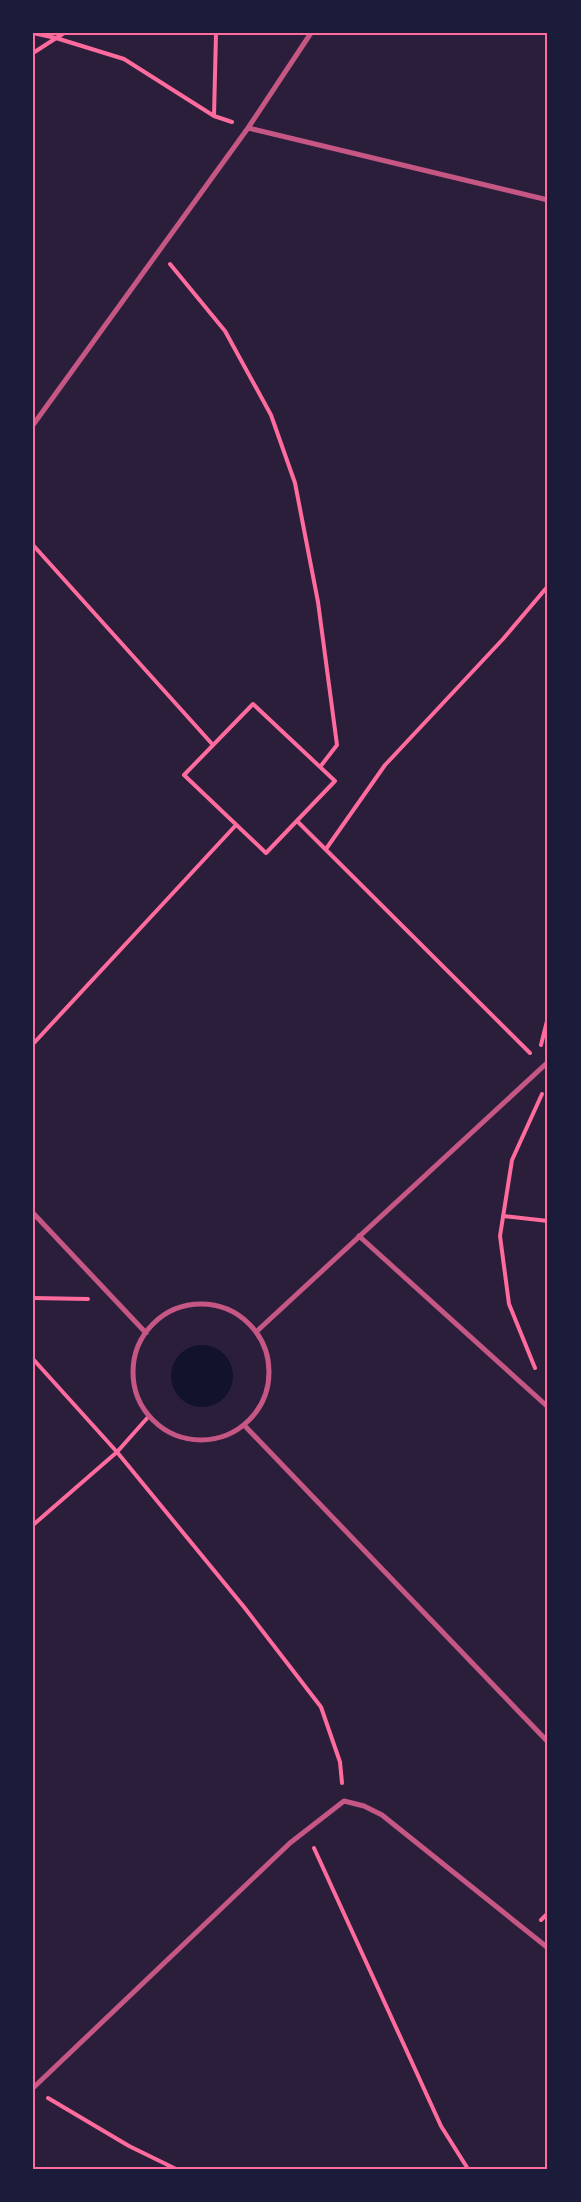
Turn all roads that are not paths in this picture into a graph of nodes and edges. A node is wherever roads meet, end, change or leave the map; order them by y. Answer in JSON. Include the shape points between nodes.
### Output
{"nodes":[{"id":1,"x":311,"y":33,"type":"edge"},
{"id":2,"x":248,"y":129,"type":"junction"},
{"id":3,"x":548,"y":200,"type":"edge"},
{"id":4,"x":33,"y":425,"type":"edge"},
{"id":5,"x":546,"y":1064,"type":"edge"},
{"id":6,"x":33,"y":1213,"type":"edge"},
{"id":7,"x":359,"y":1236,"type":"junction"},
{"id":8,"x":256,"y":1332,"type":"junction"},
{"id":9,"x":146,"y":1333,"type":"junction"},
{"id":10,"x":548,"y":1407,"type":"edge"},
{"id":11,"x":244,"y":1425,"type":"junction"},
{"id":12,"x":548,"y":1742,"type":"edge"},
{"id":13,"x":548,"y":1948,"type":"edge"},
{"id":14,"x":33,"y":2088,"type":"edge"}],
"edges":[{"from":1,"to":2,"type":"street"},
{"from":2,"to":3,"type":"street"},
{"from":2,"to":4,"type":"street"},
{"from":5,"to":7,"type":"street"},
{"from":6,"to":9,"type":"street"},
{"from":7,"to":8,"type":"street"},
{"from":7,"to":10,"type":"street"},
{"from":8,"to":9,"type":"street","via":[[222,1308],[192,1305],[164,1316]]},
{"from":8,"to":11,"type":"street","via":[[269,1373],[261,1403]]},
{"from":9,"to":11,"type":"street","via":[[134,1361],[133,1376],[136,1392],[149,1416],[178,1436],[196,1440],[213,1439]]},
{"from":11,"to":12,"type":"street"},
{"from":13,"to":14,"type":"street","via":[[382,1815],[344,1801],[290,1844]]}]}
